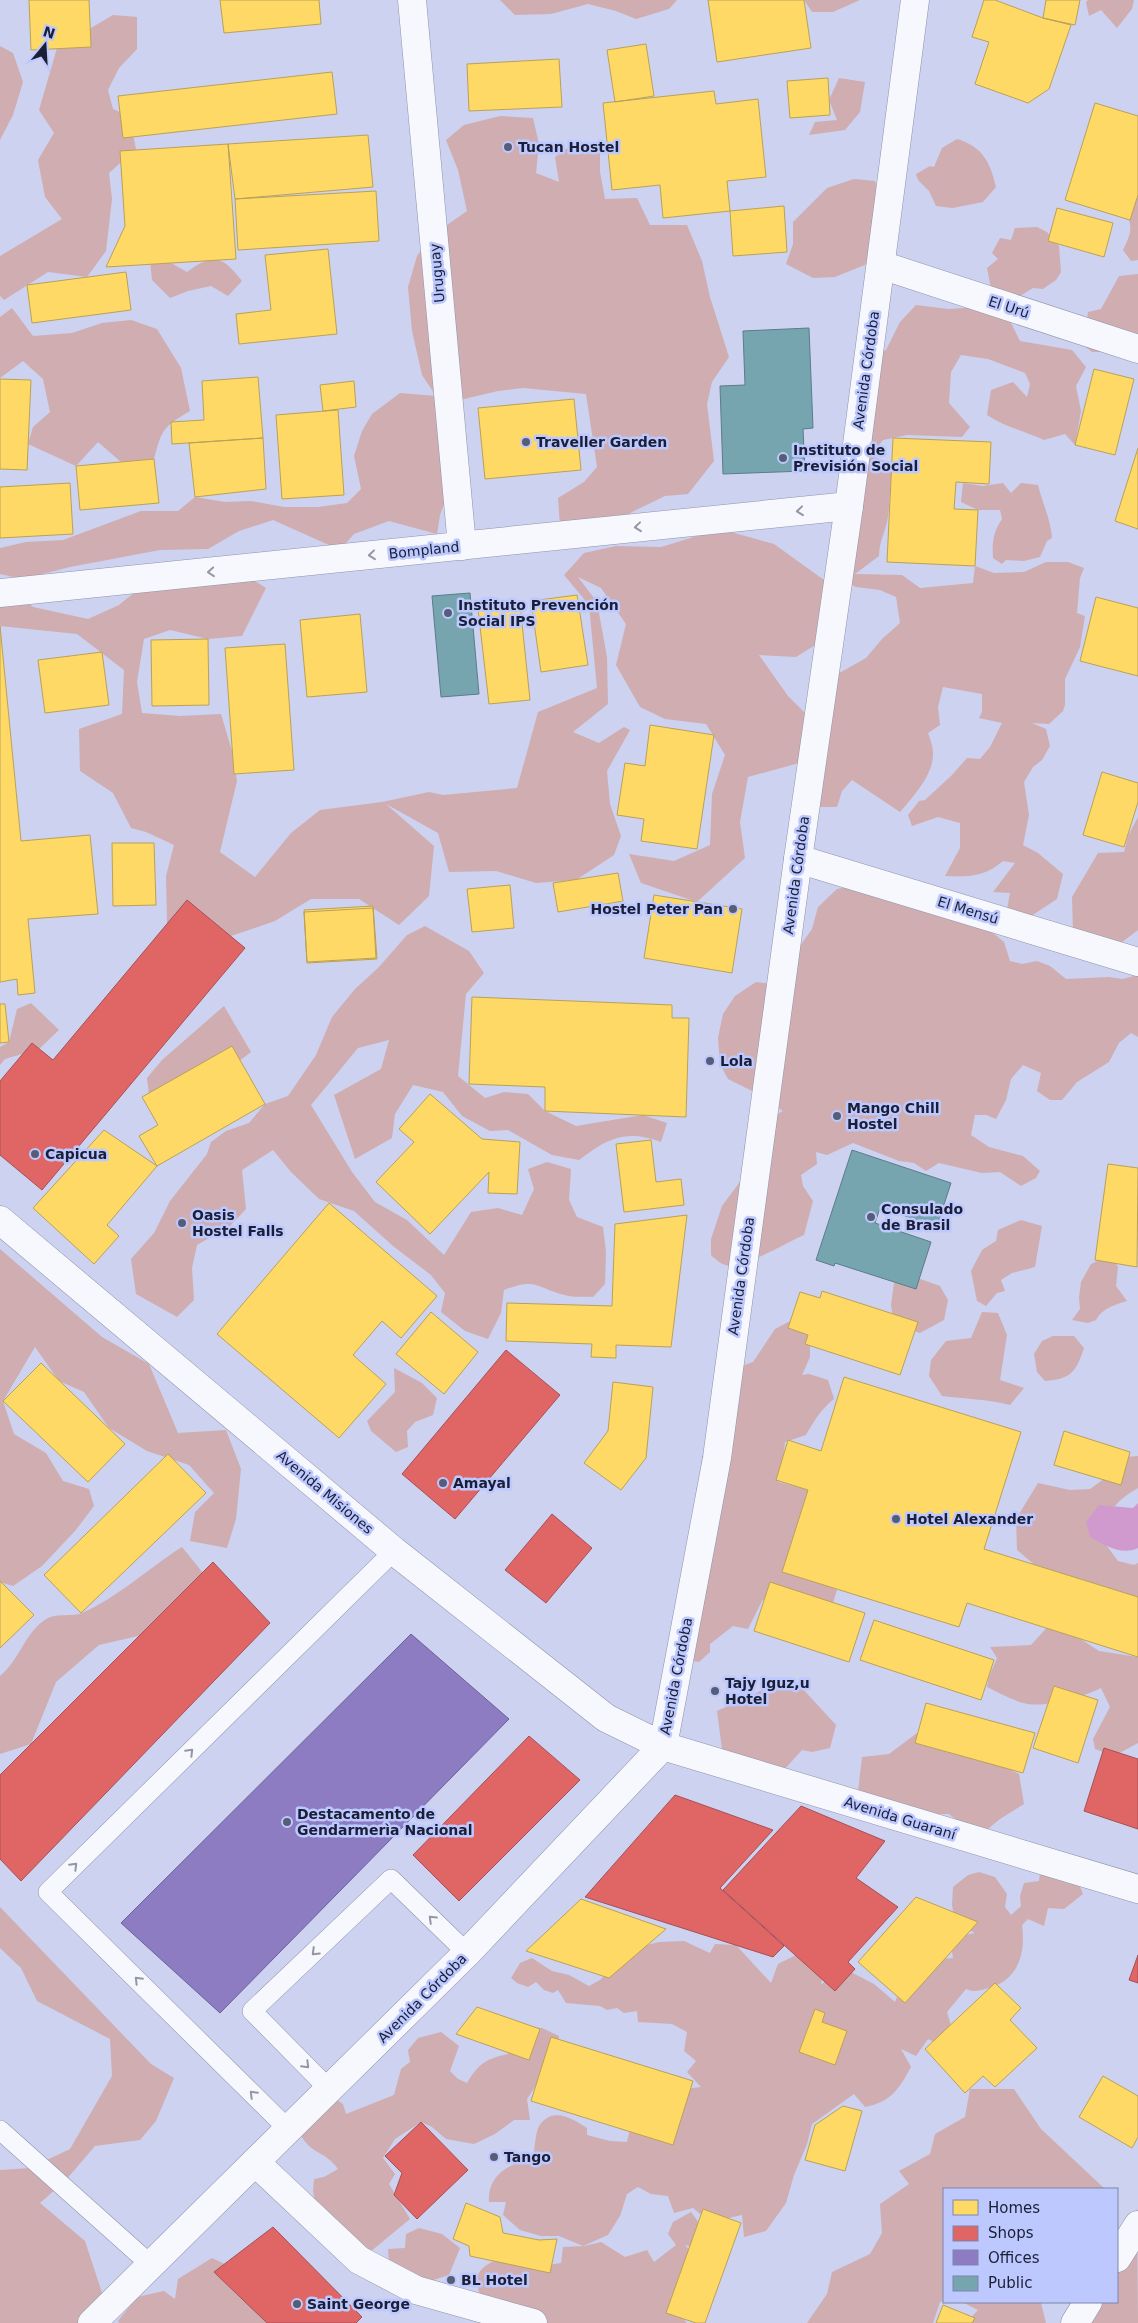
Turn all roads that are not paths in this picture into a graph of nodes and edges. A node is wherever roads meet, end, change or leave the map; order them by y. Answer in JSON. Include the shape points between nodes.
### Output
{"nodes":[{"id":1,"x":412,"y":0,"type":"edge"},
{"id":2,"x":915,"y":0,"type":"edge"},
{"id":3,"x":880,"y":265,"type":"junction"},
{"id":4,"x":1138,"y":349,"type":"edge"},
{"id":5,"x":848,"y":506,"type":"junction"},
{"id":6,"x":462,"y":546,"type":"junction"},
{"id":7,"x":0,"y":593,"type":"edge"},
{"id":8,"x":798,"y":859,"type":"junction"},
{"id":9,"x":1138,"y":962,"type":"edge"},
{"id":10,"x":0,"y":1220,"type":"edge"},
{"id":11,"x":394,"y":1550,"type":"junction"},
{"id":12,"x":663,"y":1746,"type":"junction"},
{"id":13,"x":1138,"y":1889,"type":"edge"},
{"id":14,"x":467,"y":1954,"type":"junction"},
{"id":15,"x":329,"y":2089,"type":"junction"},
{"id":16,"x":288,"y":2129,"type":"junction"},
{"id":17,"x":0,"y":2130,"type":"edge"},
{"id":18,"x":255,"y":2162,"type":"junction"},
{"id":19,"x":1138,"y":2225,"type":"edge"},
{"id":20,"x":1118,"y":2256,"type":"edge"},
{"id":21,"x":151,"y":2265,"type":"junction"},
{"id":22,"x":1087,"y":2303,"type":"edge"},
{"id":23,"x":92,"y":2323,"type":"edge"},
{"id":24,"x":533,"y":2323,"type":"edge"},
{"id":25,"x":1075,"y":2323,"type":"edge"}],
"edges":[{"from":1,"to":6,"type":"main road","name":"Uruguay"},
{"from":2,"to":3,"type":"main road","name":"Avenida Córdoba"},
{"from":3,"to":4,"type":"main road","name":"El Urú"},
{"from":3,"to":5,"type":"main road","name":"Avenida Córdoba"},
{"from":5,"to":6,"type":"main road","name":"Bompland","one_way":true},
{"from":5,"to":8,"type":"main road","name":"Avenida Córdoba"},
{"from":6,"to":7,"type":"main road","name":"Bompland","one_way":true},
{"from":8,"to":9,"type":"main road","name":"El Mensú"},
{"from":8,"to":12,"type":"main road","name":"Avenida Córdoba","via":[[716,1458]]},
{"from":10,"to":11,"type":"main road","name":"Avenida Misiones"},
{"from":11,"to":12,"type":"main road","name":"Avenida Misiones","via":[[606,1718]]},
{"from":16,"to":11,"type":"lane","one_way":true,"via":[[48,1892]]},
{"from":12,"to":13,"type":"main road","name":"Avenida Guaraní"},
{"from":12,"to":14,"type":"main road","name":"Avenida Córdoba"},
{"from":14,"to":15,"type":"main road","name":"Avenida Córdoba"},
{"from":14,"to":15,"type":"lane","one_way":true,"via":[[391,1879],[252,2011]]},
{"from":15,"to":16,"type":"main road","name":"Avenida Córdoba"},
{"from":16,"to":18,"type":"main road","name":"Avenida Córdoba"},
{"from":17,"to":21,"type":"lane"},
{"from":18,"to":21,"type":"main road","name":"Avenida Córdoba"},
{"from":18,"to":24,"type":"main road","via":[[359,2260],[416,2290]]},
{"from":19,"to":20,"type":"main road"},
{"from":21,"to":23,"type":"main road","name":"Avenida Córdoba"},
{"from":22,"to":25,"type":"main road"}]}
